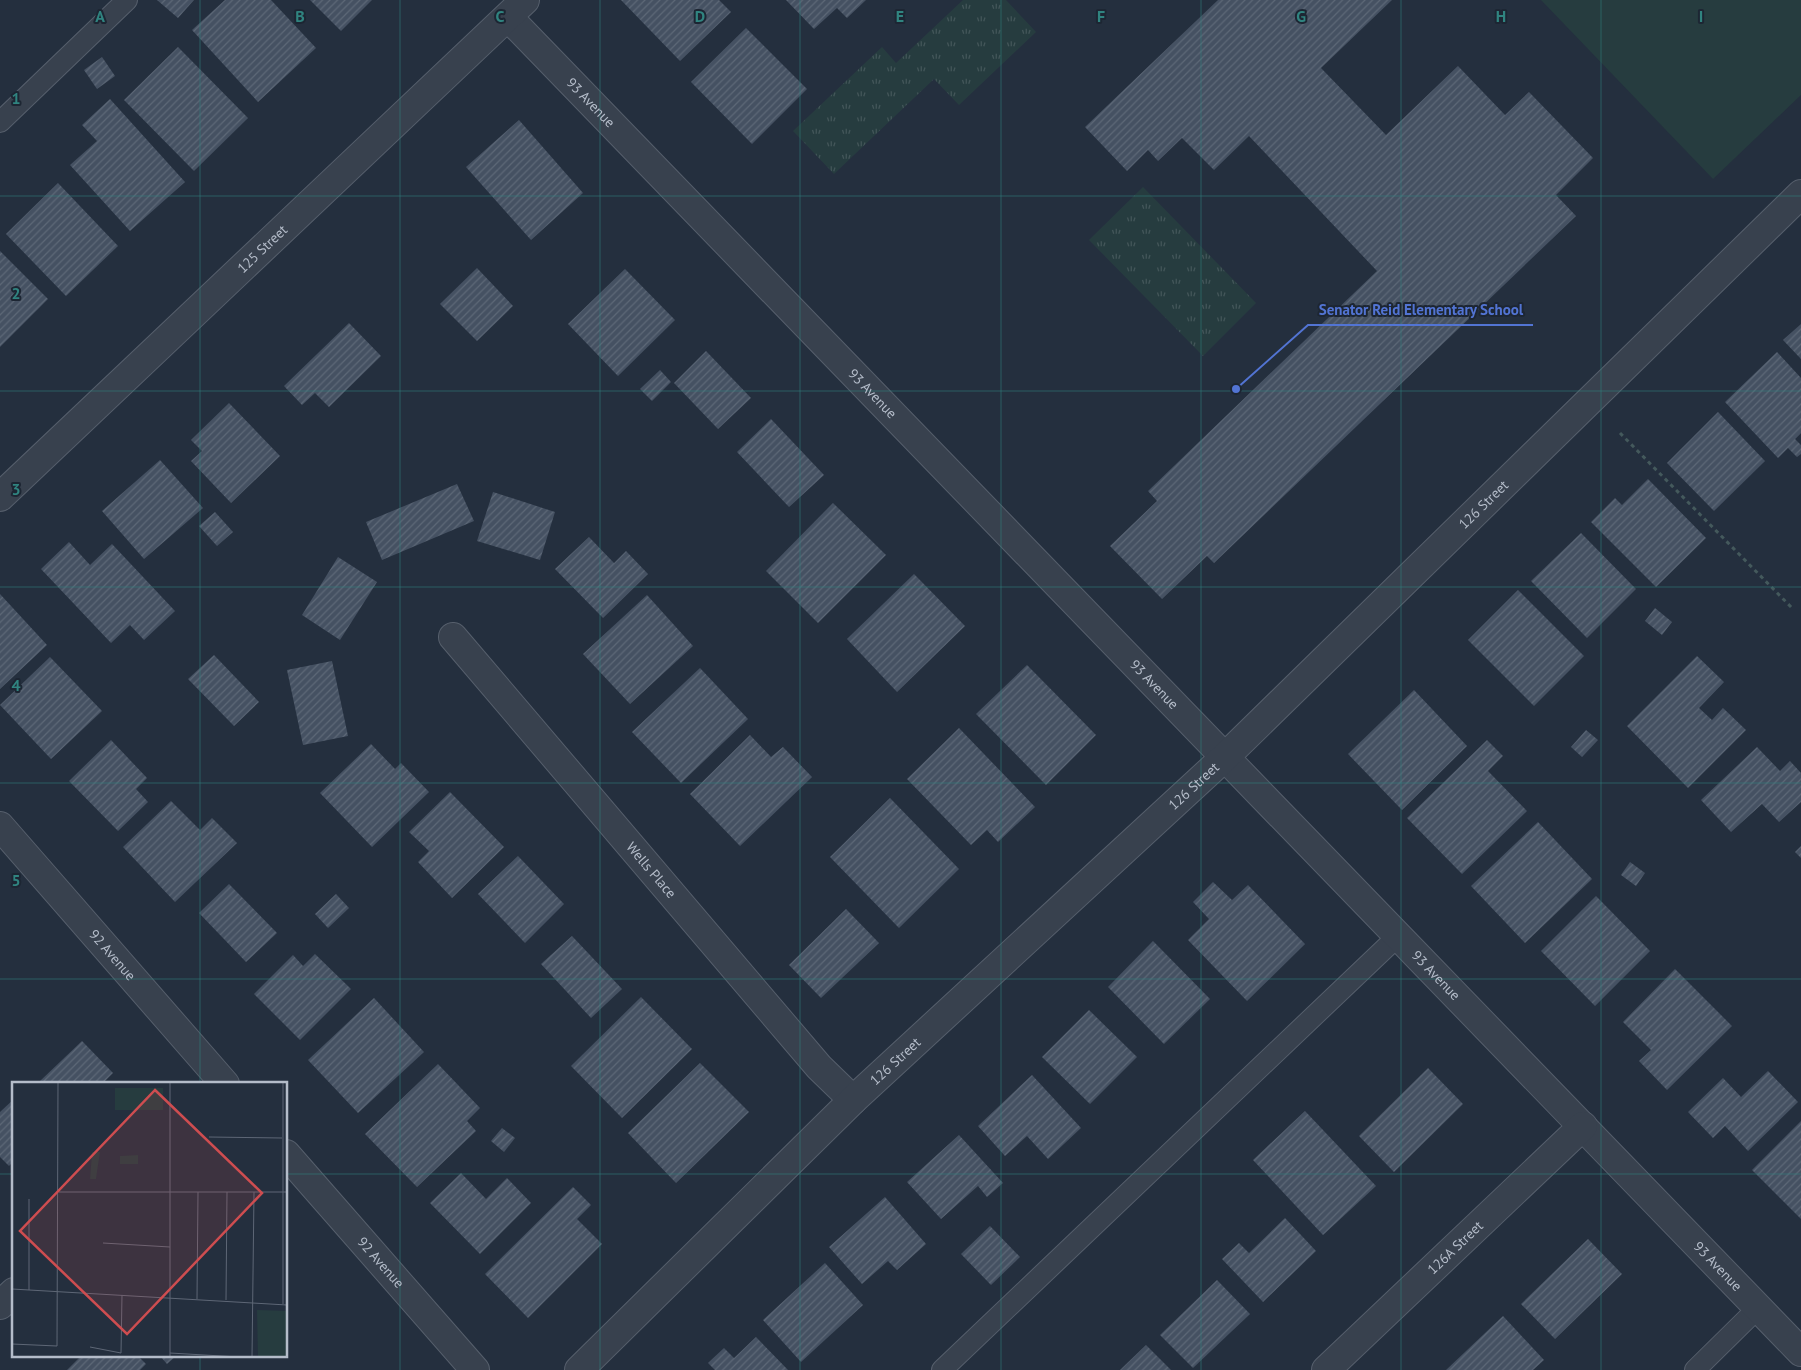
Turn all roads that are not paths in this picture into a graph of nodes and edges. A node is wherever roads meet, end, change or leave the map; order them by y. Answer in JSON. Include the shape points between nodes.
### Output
{"nodes":[{"id":1,"x":127,"y":0,"type":"edge"},
{"id":2,"x":516,"y":9,"type":"edge"},
{"id":3,"x":0,"y":122,"type":"edge"},
{"id":4,"x":1801,"y":194,"type":"edge"},
{"id":5,"x":0,"y":497,"type":"edge"},
{"id":6,"x":452,"y":637,"type":"dead end"},
{"id":7,"x":1225,"y":757,"type":"junction"},
{"id":8,"x":0,"y":826,"type":"edge"},
{"id":9,"x":1398,"y":936,"type":"junction"},
{"id":10,"x":223,"y":1082,"type":"edge"},
{"id":11,"x":853,"y":1100,"type":"junction"},
{"id":12,"x":1583,"y":1126,"type":"junction"},
{"id":13,"x":288,"y":1156,"type":"edge"},
{"id":14,"x":12,"y":1294,"type":"edge"},
{"id":15,"x":0,"y":1305,"type":"edge"},
{"id":16,"x":1758,"y":1308,"type":"junction"},
{"id":17,"x":1801,"y":1352,"type":"edge"},
{"id":18,"x":475,"y":1370,"type":"edge"},
{"id":19,"x":579,"y":1370,"type":"edge"},
{"id":20,"x":942,"y":1370,"type":"edge"},
{"id":21,"x":1326,"y":1370,"type":"edge"},
{"id":22,"x":1695,"y":1370,"type":"edge"}],
"edges":[{"from":1,"to":3,"type":"lane"},
{"from":2,"to":5,"type":"street","name":"125 Street"},
{"from":2,"to":7,"type":"street","name":"93 Avenue"},
{"from":4,"to":7,"type":"street","name":"126 Street"},
{"from":6,"to":11,"type":"street","name":"Wells Place","via":[[812,1059]]},
{"from":7,"to":9,"type":"street","name":"93 Avenue"},
{"from":7,"to":11,"type":"street","name":"126 Street"},
{"from":8,"to":10,"type":"street","name":"92 Avenue"},
{"from":9,"to":12,"type":"street","name":"93 Avenue"},
{"from":9,"to":20,"type":"lane"},
{"from":11,"to":19,"type":"street","name":"126 Street"},
{"from":12,"to":16,"type":"street","name":"93 Avenue"},
{"from":12,"to":21,"type":"street","name":"126A Street"},
{"from":13,"to":18,"type":"street","name":"92 Avenue"},
{"from":14,"to":15,"type":"street"},
{"from":16,"to":17,"type":"street","name":"93 Avenue"},
{"from":16,"to":22,"type":"lane"}]}
